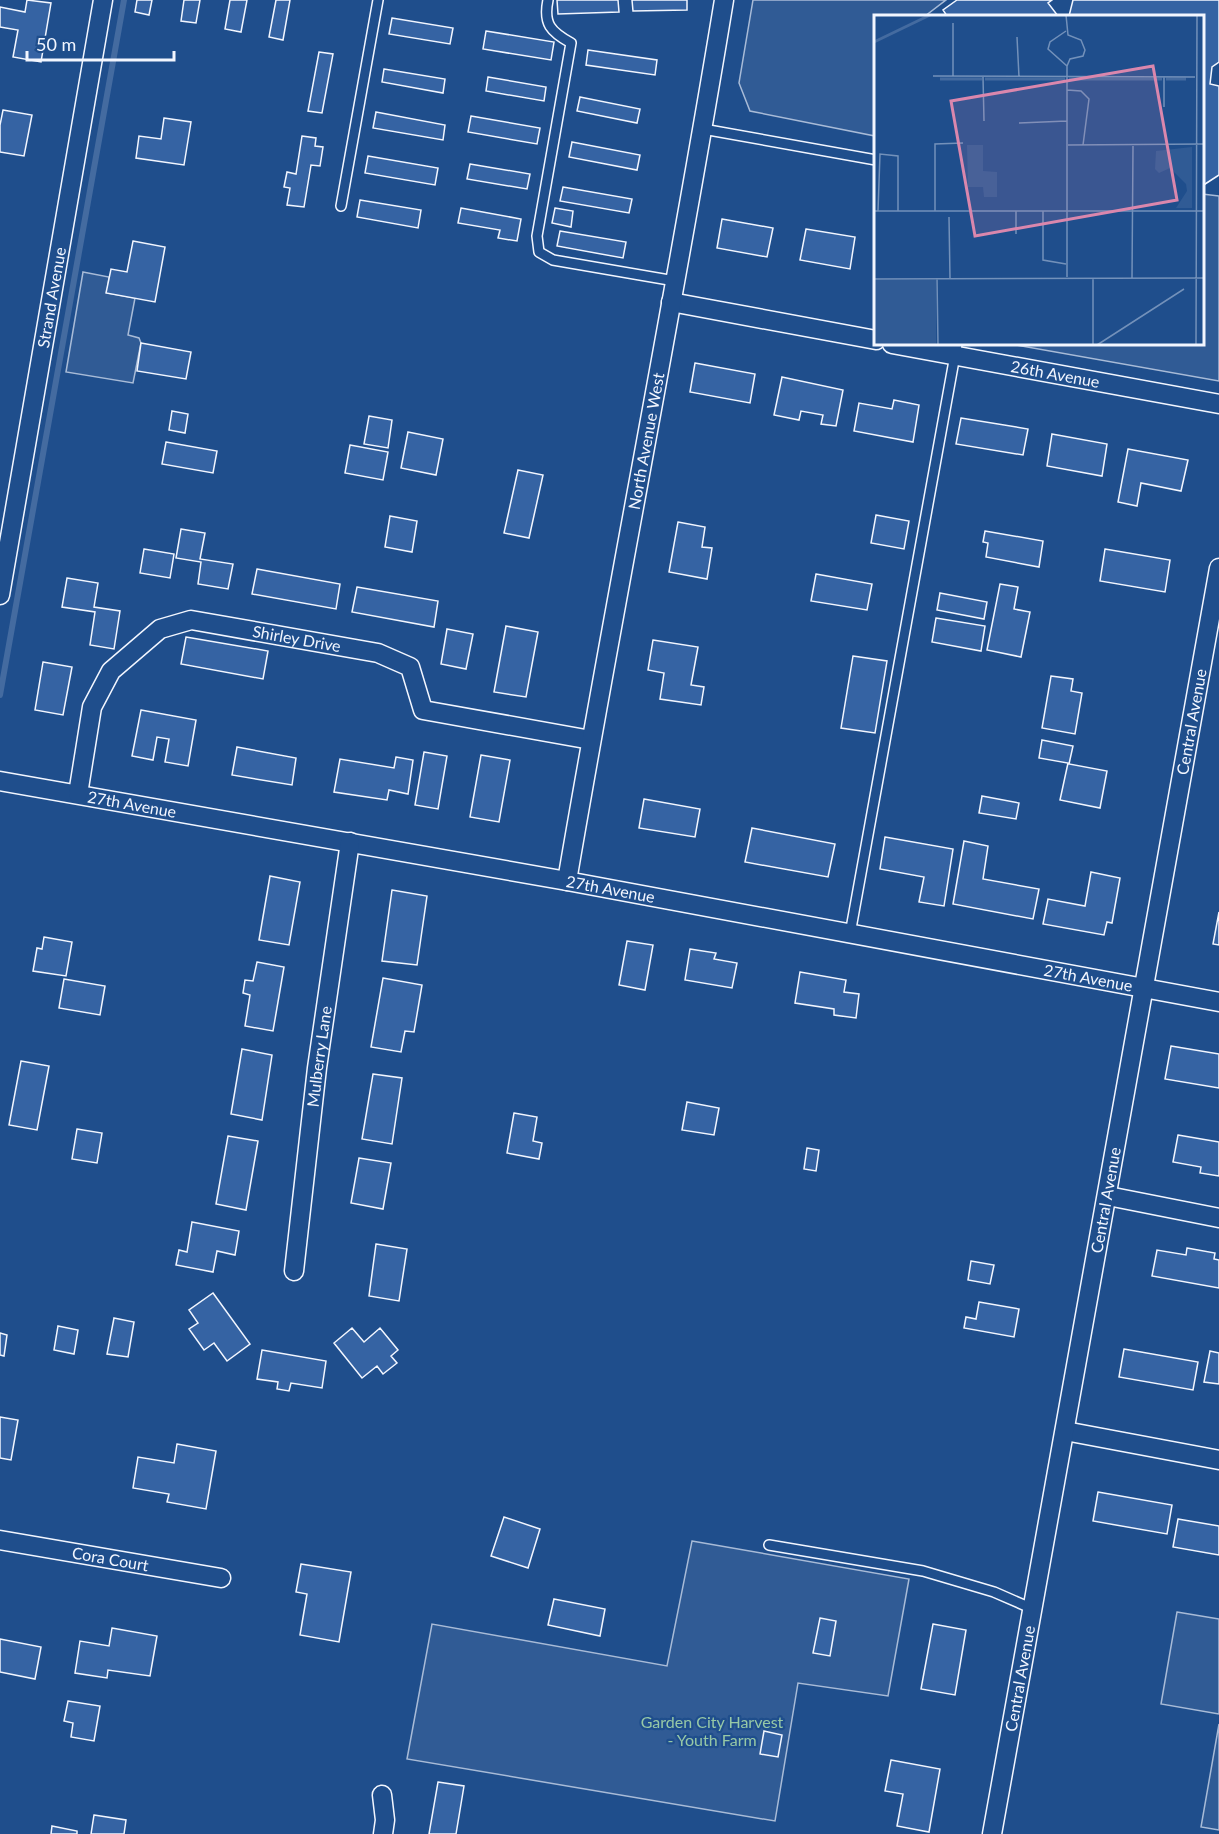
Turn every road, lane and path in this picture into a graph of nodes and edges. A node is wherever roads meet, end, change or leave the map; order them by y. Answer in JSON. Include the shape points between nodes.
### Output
{"nodes":[{"id":1,"x":103,"y":0,"type":"edge"},
{"id":2,"x":378,"y":0,"type":"edge"},
{"id":3,"x":548,"y":0,"type":"edge"},
{"id":4,"x":724,"y":0,"type":"edge"},
{"id":5,"x":703,"y":129,"type":"junction"},
{"id":6,"x":874,"y":160,"type":"edge"},
{"id":7,"x":341,"y":206,"type":"dead end"},
{"id":8,"x":675,"y":281,"type":"junction"},
{"id":9,"x":671,"y":302,"type":"junction"},
{"id":10,"x":874,"y":340,"type":"edge"},
{"id":11,"x":905,"y":345,"type":"edge"},
{"id":12,"x":956,"y":349,"type":"edge"},
{"id":13,"x":1219,"y":404,"type":"edge"},
{"id":14,"x":1219,"y":568,"type":"edge"},
{"id":15,"x":0,"y":595,"type":"edge"},
{"id":16,"x":591,"y":740,"type":"junction"},
{"id":17,"x":0,"y":781,"type":"edge"},
{"id":18,"x":78,"y":794,"type":"junction"},
{"id":19,"x":350,"y":842,"type":"junction"},
{"id":20,"x":567,"y":881,"type":"junction"},
{"id":21,"x":850,"y":934,"type":"junction"},
{"id":22,"x":1145,"y":987,"type":"junction"},
{"id":23,"x":1219,"y":1002,"type":"edge"},
{"id":24,"x":1108,"y":1196,"type":"junction"},
{"id":25,"x":1219,"y":1218,"type":"edge"},
{"id":26,"x":294,"y":1271,"type":"dead end"},
{"id":27,"x":1065,"y":1431,"type":"junction"},
{"id":28,"x":1219,"y":1460,"type":"edge"},
{"id":29,"x":0,"y":1540,"type":"edge"},
{"id":30,"x":769,"y":1545,"type":"dead end"},
{"id":31,"x":221,"y":1578,"type":"dead end"},
{"id":32,"x":1033,"y":1609,"type":"junction"},
{"id":33,"x":382,"y":1795,"type":"dead end"},
{"id":34,"x":383,"y":1834,"type":"edge"},
{"id":35,"x":992,"y":1834,"type":"edge"}],
"edges":[{"from":1,"to":15,"type":"street","name":"Strand Avenue"},
{"from":2,"to":7,"type":"lane"},
{"from":3,"to":8,"type":"lane","via":[[547,23],[555,34],[571,43],[537,236],[539,252],[553,260]]},
{"from":4,"to":5,"type":"street","name":"North Avenue West"},
{"from":5,"to":6,"type":"lane"},
{"from":5,"to":8,"type":"street","name":"North Avenue West"},
{"from":8,"to":9,"type":"street","name":"North Avenue West"},
{"from":9,"to":10,"type":"street"},
{"from":9,"to":16,"type":"street","name":"North Avenue West"},
{"from":11,"to":12,"type":"street","name":"26th Avenue"},
{"from":12,"to":13,"type":"street","name":"26th Avenue"},
{"from":12,"to":21,"type":"lane"},
{"from":14,"to":22,"type":"street","name":"Central Avenue"},
{"from":16,"to":18,"type":"street","name":"Shirley Drive","via":[[423,710],[410,667],[378,653],[191,620],[160,629],[111,671],[92,707]]},
{"from":16,"to":20,"type":"street","name":"North Avenue West"},
{"from":17,"to":18,"type":"street","name":"27th Avenue"},
{"from":18,"to":19,"type":"street","name":"27th Avenue"},
{"from":19,"to":20,"type":"street","name":"27th Avenue"},
{"from":19,"to":26,"type":"street","name":"Mulberry Lane","via":[[317,1068]]},
{"from":20,"to":21,"type":"street","name":"27th Avenue"},
{"from":21,"to":22,"type":"street","name":"27th Avenue"},
{"from":22,"to":23,"type":"street","name":"27th Avenue"},
{"from":22,"to":24,"type":"street","name":"Central Avenue"},
{"from":24,"to":25,"type":"street"},
{"from":24,"to":27,"type":"street","name":"Central Avenue"},
{"from":27,"to":28,"type":"street"},
{"from":27,"to":32,"type":"street","name":"Central Avenue"},
{"from":29,"to":31,"type":"street","name":"Cora Court"},
{"from":30,"to":32,"type":"lane","via":[[923,1571],[994,1592]]},
{"from":32,"to":35,"type":"street","name":"Central Avenue"},
{"from":33,"to":34,"type":"street"}]}
